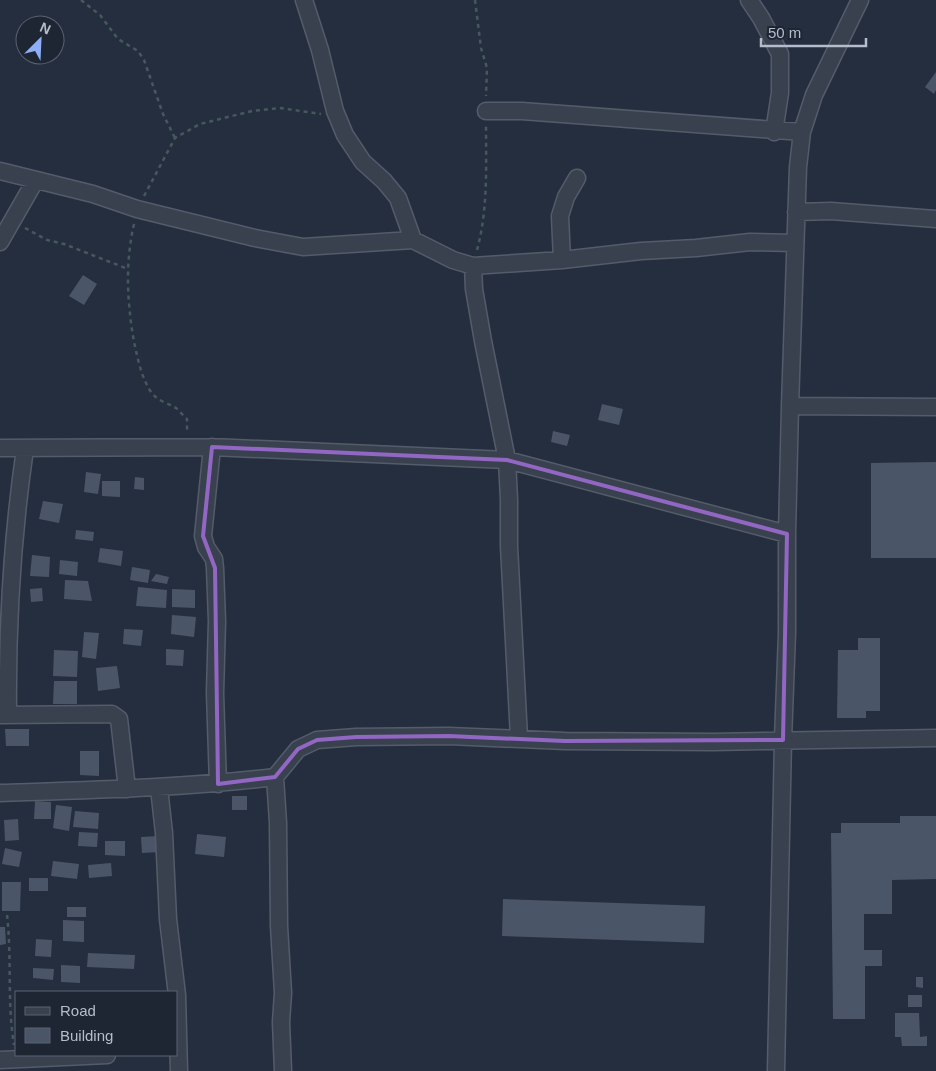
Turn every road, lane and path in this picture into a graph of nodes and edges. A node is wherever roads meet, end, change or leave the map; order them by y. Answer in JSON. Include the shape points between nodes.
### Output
{"nodes":[{"id":1,"x":81,"y":0,"type":"edge"},
{"id":2,"x":304,"y":0,"type":"edge"},
{"id":3,"x":474,"y":0,"type":"edge"},
{"id":4,"x":749,"y":0,"type":"edge"},
{"id":5,"x":860,"y":0,"type":"edge"},
{"id":6,"x":335,"y":111,"type":"junction"},
{"id":7,"x":486,"y":111,"type":"junction"},
{"id":8,"x":774,"y":132,"type":"junction"},
{"id":9,"x":802,"y":132,"type":"junction"},
{"id":10,"x":175,"y":138,"type":"junction"},
{"id":11,"x":0,"y":171,"type":"edge"},
{"id":12,"x":577,"y":178,"type":"dead end"},
{"id":13,"x":35,"y":181,"type":"junction"},
{"id":14,"x":137,"y":209,"type":"junction"},
{"id":15,"x":796,"y":212,"type":"junction"},
{"id":16,"x":936,"y":219,"type":"edge"},
{"id":17,"x":12,"y":221,"type":"junction"},
{"id":18,"x":413,"y":240,"type":"junction"},
{"id":19,"x":0,"y":242,"type":"edge"},
{"id":20,"x":794,"y":243,"type":"junction"},
{"id":21,"x":562,"y":260,"type":"junction"},
{"id":22,"x":473,"y":266,"type":"junction"},
{"id":23,"x":128,"y":269,"type":"junction"},
{"id":24,"x":790,"y":406,"type":"junction"},
{"id":25,"x":936,"y":407,"type":"edge"},
{"id":26,"x":187,"y":447,"type":"junction"},
{"id":27,"x":212,"y":447,"type":"junction"},
{"id":28,"x":0,"y":448,"type":"edge"},
{"id":29,"x":25,"y":449,"type":"junction"},
{"id":30,"x":507,"y":460,"type":"junction"},
{"id":31,"x":787,"y":534,"type":"junction"},
{"id":32,"x":4,"y":715,"type":"edge"},
{"id":33,"x":519,"y":738,"type":"junction"},
{"id":34,"x":936,"y":738,"type":"edge"},
{"id":35,"x":783,"y":740,"type":"junction"},
{"id":36,"x":275,"y":777,"type":"junction"},
{"id":37,"x":218,"y":784,"type":"junction"},
{"id":38,"x":159,"y":788,"type":"junction"},
{"id":39,"x":127,"y":789,"type":"junction"},
{"id":40,"x":0,"y":793,"type":"edge"},
{"id":41,"x":8,"y":915,"type":"dead end"},
{"id":42,"x":177,"y":991,"type":"edge"},
{"id":43,"x":178,"y":1054,"type":"edge"},
{"id":44,"x":98,"y":1056,"type":"edge"},
{"id":45,"x":0,"y":1060,"type":"edge"},
{"id":46,"x":16,"y":1065,"type":"edge"},
{"id":47,"x":180,"y":1071,"type":"edge"},
{"id":48,"x":283,"y":1071,"type":"edge"},
{"id":49,"x":776,"y":1071,"type":"edge"}],
"edges":[{"from":1,"to":10,"type":"path","via":[[100,15],[118,40],[138,51]]},
{"from":2,"to":6,"type":"street"},
{"from":3,"to":7,"type":"path","via":[[487,68]]},
{"from":4,"to":8,"type":"street","via":[[780,54],[780,93]]},
{"from":5,"to":9,"type":"street","via":[[814,95]]},
{"from":6,"to":10,"type":"path","via":[[320,114],[280,108],[252,111],[200,124]]},
{"from":6,"to":18,"type":"street","via":[[344,135],[363,162],[398,198]]},
{"from":7,"to":8,"type":"street","via":[[668,121]]},
{"from":7,"to":22,"type":"path","via":[[484,215]]},
{"from":8,"to":9,"type":"street"},
{"from":9,"to":15,"type":"street"},
{"from":10,"to":14,"type":"path"},
{"from":11,"to":13,"type":"street"},
{"from":12,"to":21,"type":"street","via":[[560,216]]},
{"from":13,"to":14,"type":"street","via":[[93,194]]},
{"from":13,"to":17,"type":"street"},
{"from":14,"to":18,"type":"street","via":[[303,247]]},
{"from":14,"to":23,"type":"path"},
{"from":15,"to":16,"type":"street","via":[[831,211]]},
{"from":15,"to":20,"type":"street"},
{"from":17,"to":19,"type":"street"},
{"from":17,"to":23,"type":"path","via":[[47,240]]},
{"from":18,"to":22,"type":"street"},
{"from":20,"to":21,"type":"street","via":[[750,242]]},
{"from":20,"to":24,"type":"street"},
{"from":21,"to":22,"type":"street"},
{"from":22,"to":30,"type":"street","via":[[480,324]]},
{"from":23,"to":26,"type":"path","via":[[130,317],[142,376],[152,394],[177,409],[187,420]]},
{"from":24,"to":25,"type":"street"},
{"from":24,"to":31,"type":"street"},
{"from":26,"to":27,"type":"street"},
{"from":26,"to":29,"type":"street"},
{"from":27,"to":30,"type":"street"},
{"from":27,"to":37,"type":"street","via":[[203,536],[215,568]]},
{"from":28,"to":29,"type":"street"},
{"from":29,"to":32,"type":"street","via":[[11,560]]},
{"from":30,"to":31,"type":"street"},
{"from":30,"to":33,"type":"street"},
{"from":31,"to":35,"type":"street","via":[[788,633]]},
{"from":32,"to":39,"type":"street","via":[[112,714],[119,719]]},
{"from":33,"to":35,"type":"street","via":[[565,742]]},
{"from":33,"to":36,"type":"street","via":[[404,736],[317,740],[298,749]]},
{"from":34,"to":35,"type":"street"},
{"from":35,"to":49,"type":"street"},
{"from":36,"to":37,"type":"street"},
{"from":36,"to":48,"type":"street"},
{"from":37,"to":38,"type":"street"},
{"from":38,"to":39,"type":"street"},
{"from":38,"to":42,"type":"street"},
{"from":39,"to":40,"type":"street"},
{"from":41,"to":46,"type":"path"},
{"from":43,"to":47,"type":"street"},
{"from":44,"to":46,"type":"street"},
{"from":45,"to":46,"type":"street"}]}
